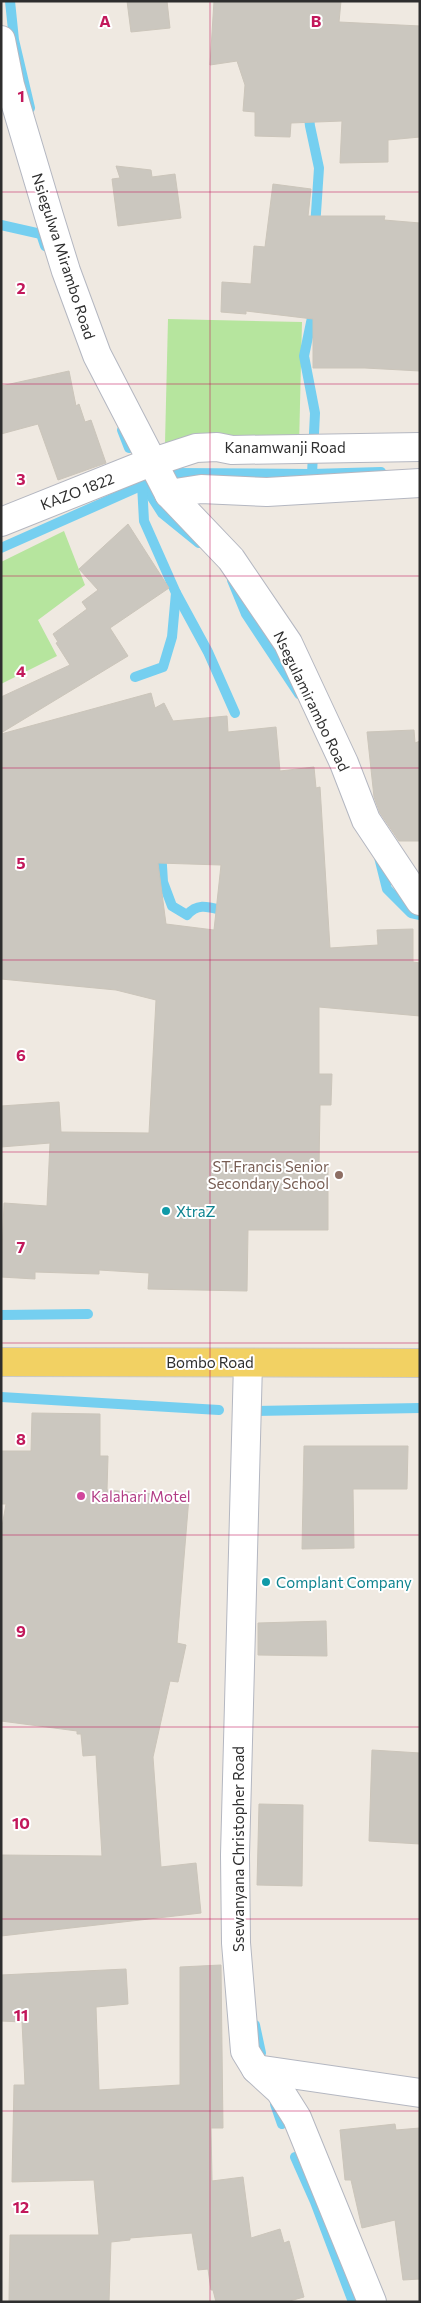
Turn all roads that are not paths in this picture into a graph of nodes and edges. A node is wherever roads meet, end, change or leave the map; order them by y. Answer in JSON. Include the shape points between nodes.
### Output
{"nodes":[{"id":1,"x":1,"y":40,"type":"edge"},
{"id":2,"x":420,"y":447,"type":"edge"},
{"id":3,"x":153,"y":463,"type":"junction"},
{"id":4,"x":420,"y":483,"type":"edge"},
{"id":5,"x":169,"y":494,"type":"junction"},
{"id":6,"x":1,"y":522,"type":"edge"},
{"id":7,"x":420,"y":901,"type":"edge"},
{"id":8,"x":1,"y":1362,"type":"edge"},
{"id":9,"x":248,"y":1363,"type":"junction"},
{"id":10,"x":420,"y":1363,"type":"edge"},
{"id":11,"x":256,"y":2069,"type":"junction"},
{"id":12,"x":420,"y":2093,"type":"edge"},
{"id":13,"x":372,"y":2302,"type":"edge"}],
"edges":[{"from":1,"to":3,"type":"street","name":"Nsiegulwa Mirambo Road","via":[[10,85],[66,271],[98,355]]},
{"from":2,"to":3,"type":"street","name":"Kanamwanji Road","via":[[196,448]]},
{"from":3,"to":5,"type":"street","name":"Nsegulamirambo Road"},
{"from":3,"to":6,"type":"street","name":"KAZO 1822"},
{"from":4,"to":5,"type":"street","via":[[267,492],[201,489]]},
{"from":5,"to":7,"type":"street","name":"Nsegulamirambo Road","via":[[230,559],[288,643],[344,763],[366,820]]},
{"from":8,"to":9,"type":"main road","name":"Bombo Road"},
{"from":9,"to":10,"type":"main road","name":"Bombo Road"},
{"from":9,"to":11,"type":"street","name":"Ssewanyana Christopher Road","via":[[236,1933],[245,2051]]},
{"from":11,"to":12,"type":"street"},
{"from":11,"to":13,"type":"street","name":"Ssewanyana Christopher Road","via":[[280,2091],[297,2118]]}]}
